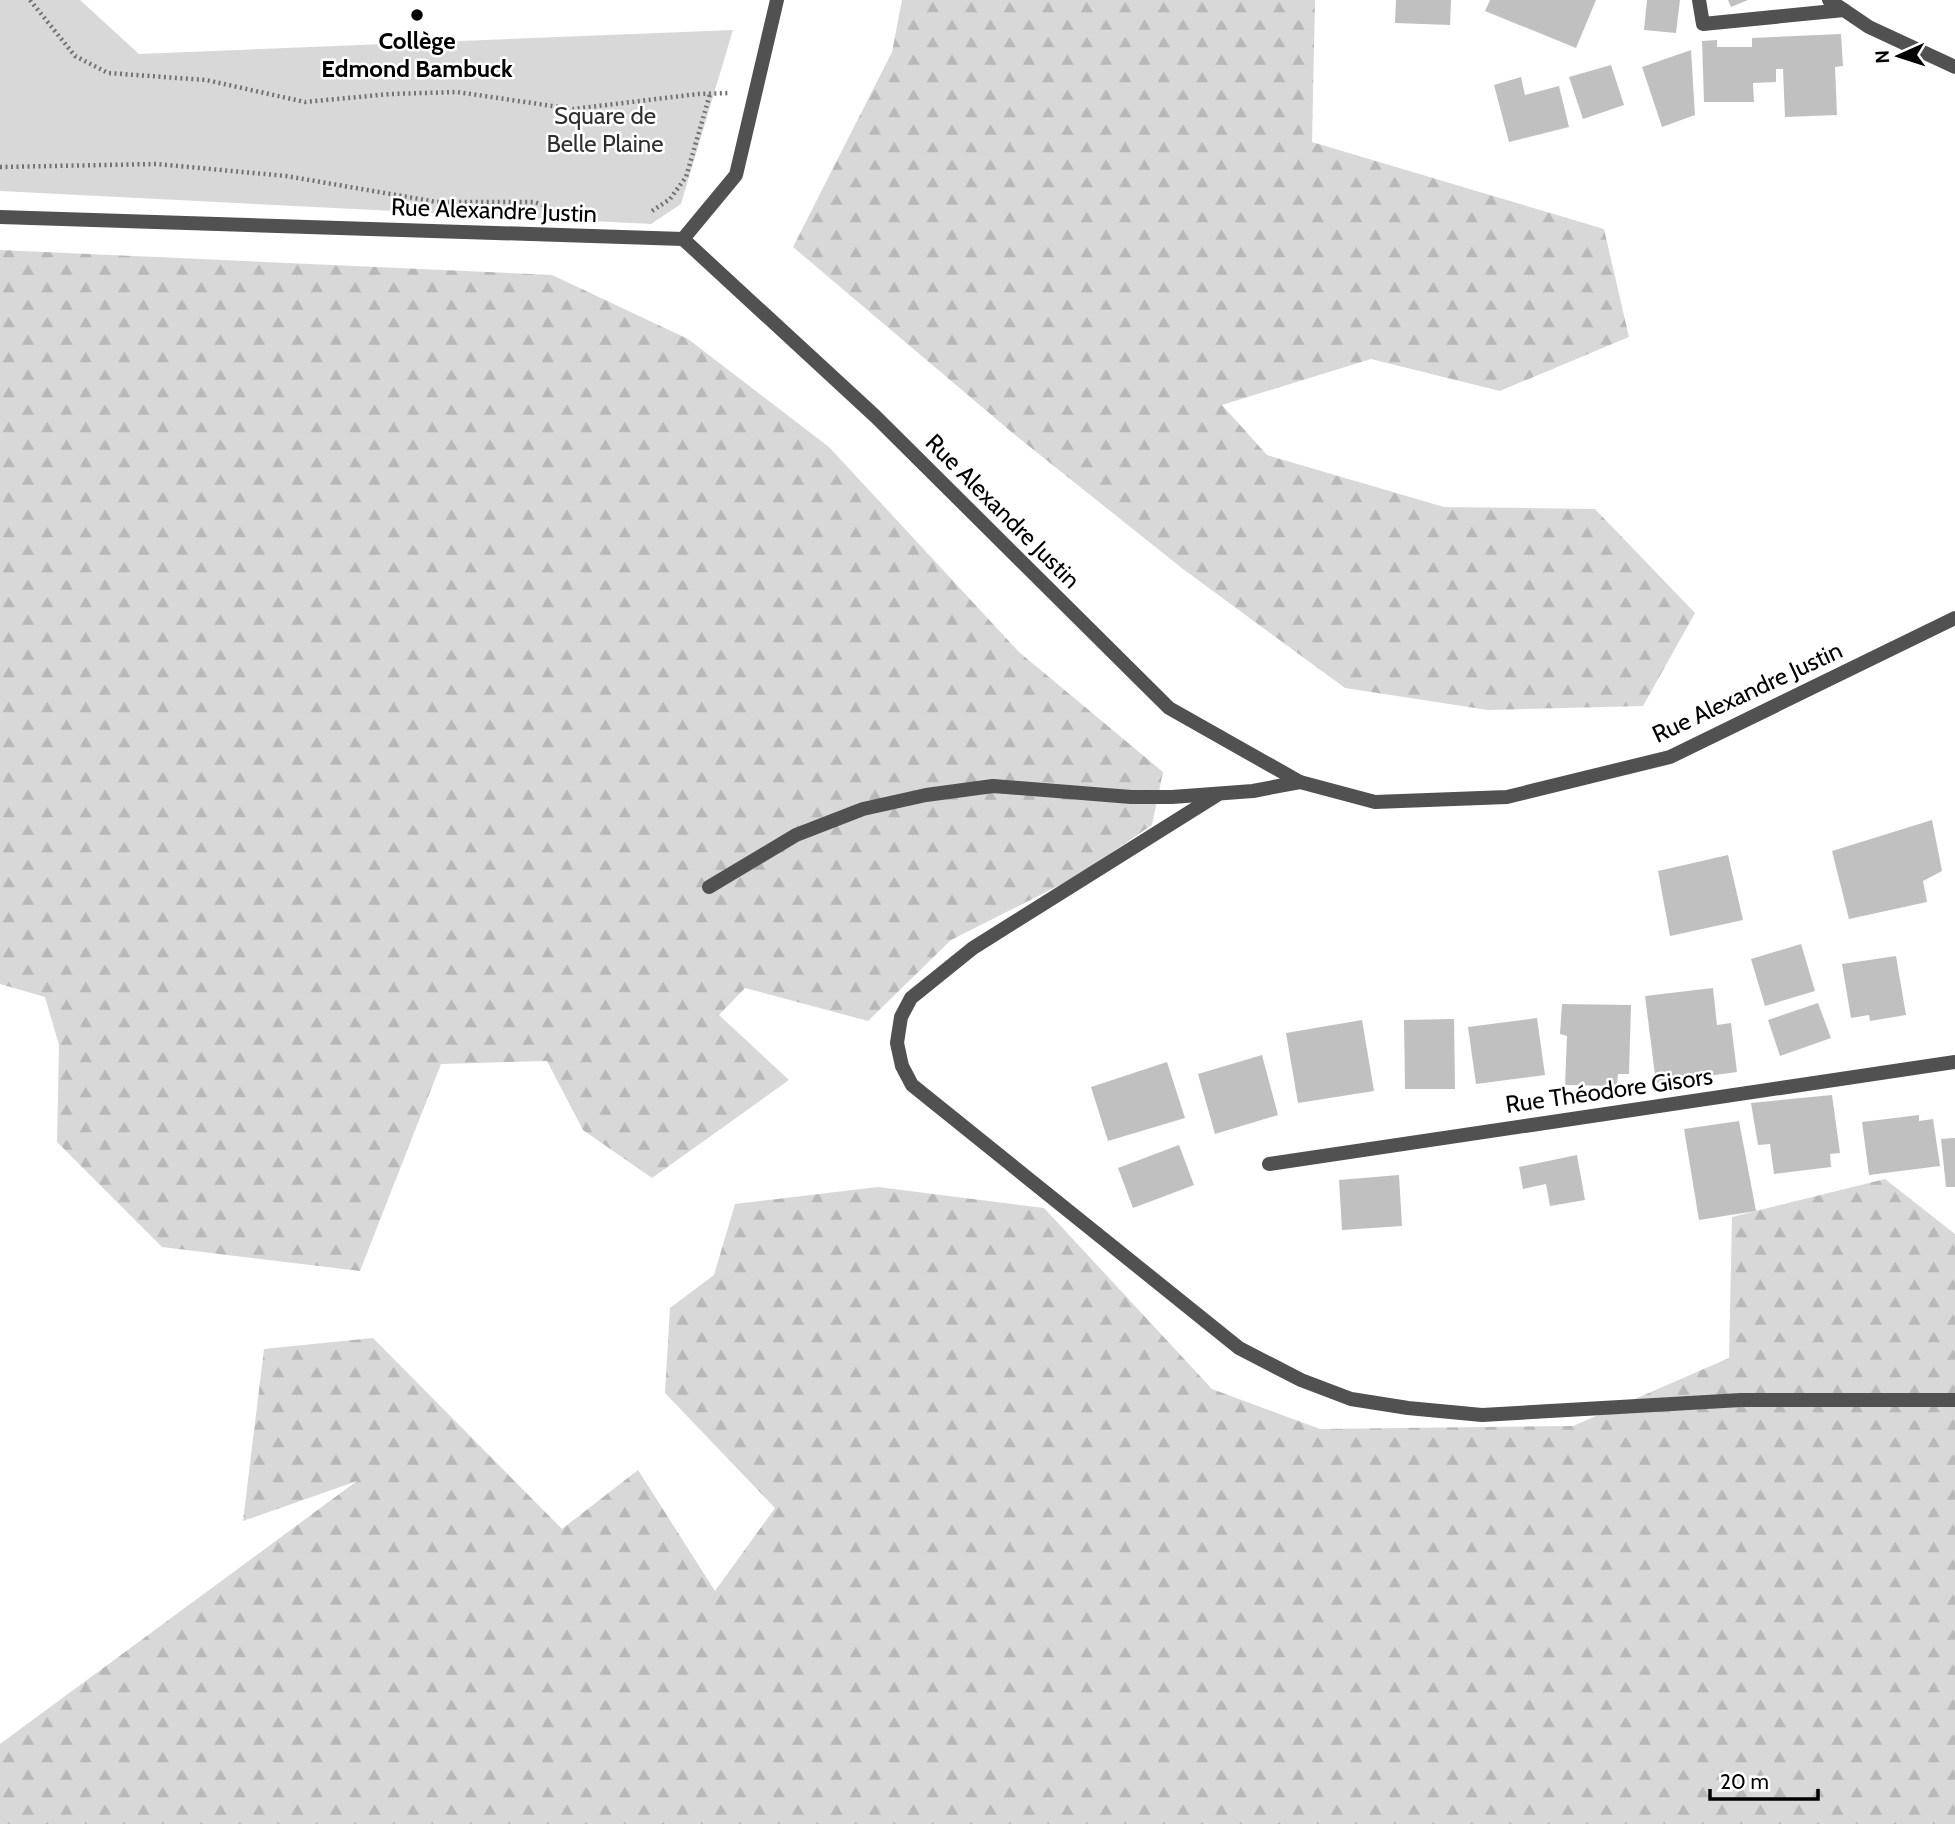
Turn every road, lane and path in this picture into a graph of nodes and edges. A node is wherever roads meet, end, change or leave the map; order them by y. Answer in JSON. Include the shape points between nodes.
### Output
{"nodes":[{"id":1,"x":30,"y":0,"type":"edge"},
{"id":2,"x":777,"y":0,"type":"edge"},
{"id":3,"x":1699,"y":0,"type":"edge"},
{"id":4,"x":1829,"y":0,"type":"edge"},
{"id":5,"x":1844,"y":10,"type":"junction"},
{"id":6,"x":1955,"y":67,"type":"edge"},
{"id":7,"x":755,"y":93,"type":"junction"},
{"id":8,"x":710,"y":94,"type":"junction"},
{"id":9,"x":0,"y":167,"type":"edge"},
{"id":10,"x":558,"y":209,"type":"dead end"},
{"id":11,"x":0,"y":216,"type":"edge"},
{"id":12,"x":642,"y":218,"type":"dead end"},
{"id":13,"x":683,"y":239,"type":"junction"},
{"id":14,"x":1955,"y":618,"type":"edge"},
{"id":15,"x":1300,"y":782,"type":"junction"},
{"id":16,"x":1217,"y":795,"type":"junction"},
{"id":17,"x":709,"y":887,"type":"dead end"},
{"id":18,"x":1955,"y":1062,"type":"edge"},
{"id":19,"x":1269,"y":1164,"type":"dead end"},
{"id":20,"x":1955,"y":1400,"type":"edge"}],
"edges":[{"from":1,"to":8,"type":"path","via":[[75,56],[107,73],[206,80],[305,102],[457,92],[573,108]]},
{"from":2,"to":7,"type":"street"},
{"from":3,"to":5,"type":"street","via":[[1703,24]]},
{"from":4,"to":5,"type":"street"},
{"from":5,"to":6,"type":"street"},
{"from":7,"to":8,"type":"path"},
{"from":7,"to":13,"type":"street","via":[[736,175]]},
{"from":8,"to":12,"type":"path","via":[[686,177],[670,199]]},
{"from":9,"to":10,"type":"path","via":[[156,164],[286,176],[437,202],[534,202]]},
{"from":11,"to":13,"type":"street","name":"Rue Alexandre Justin"},
{"from":13,"to":15,"type":"street","name":"Rue Alexandre Justin","via":[[875,416],[1169,708]]},
{"from":14,"to":15,"type":"street","name":"Rue Alexandre Justin","via":[[1670,757],[1507,797],[1375,802]]},
{"from":15,"to":16,"type":"street"},
{"from":16,"to":17,"type":"street","via":[[1131,797],[993,786],[926,795],[863,809],[796,835]]},
{"from":16,"to":20,"type":"street","via":[[973,948],[911,998],[901,1017],[897,1043],[912,1084],[1239,1348],[1351,1399],[1482,1415],[1741,1400]]},
{"from":18,"to":19,"type":"street","name":"Rue Théodore Gisors"}]}
